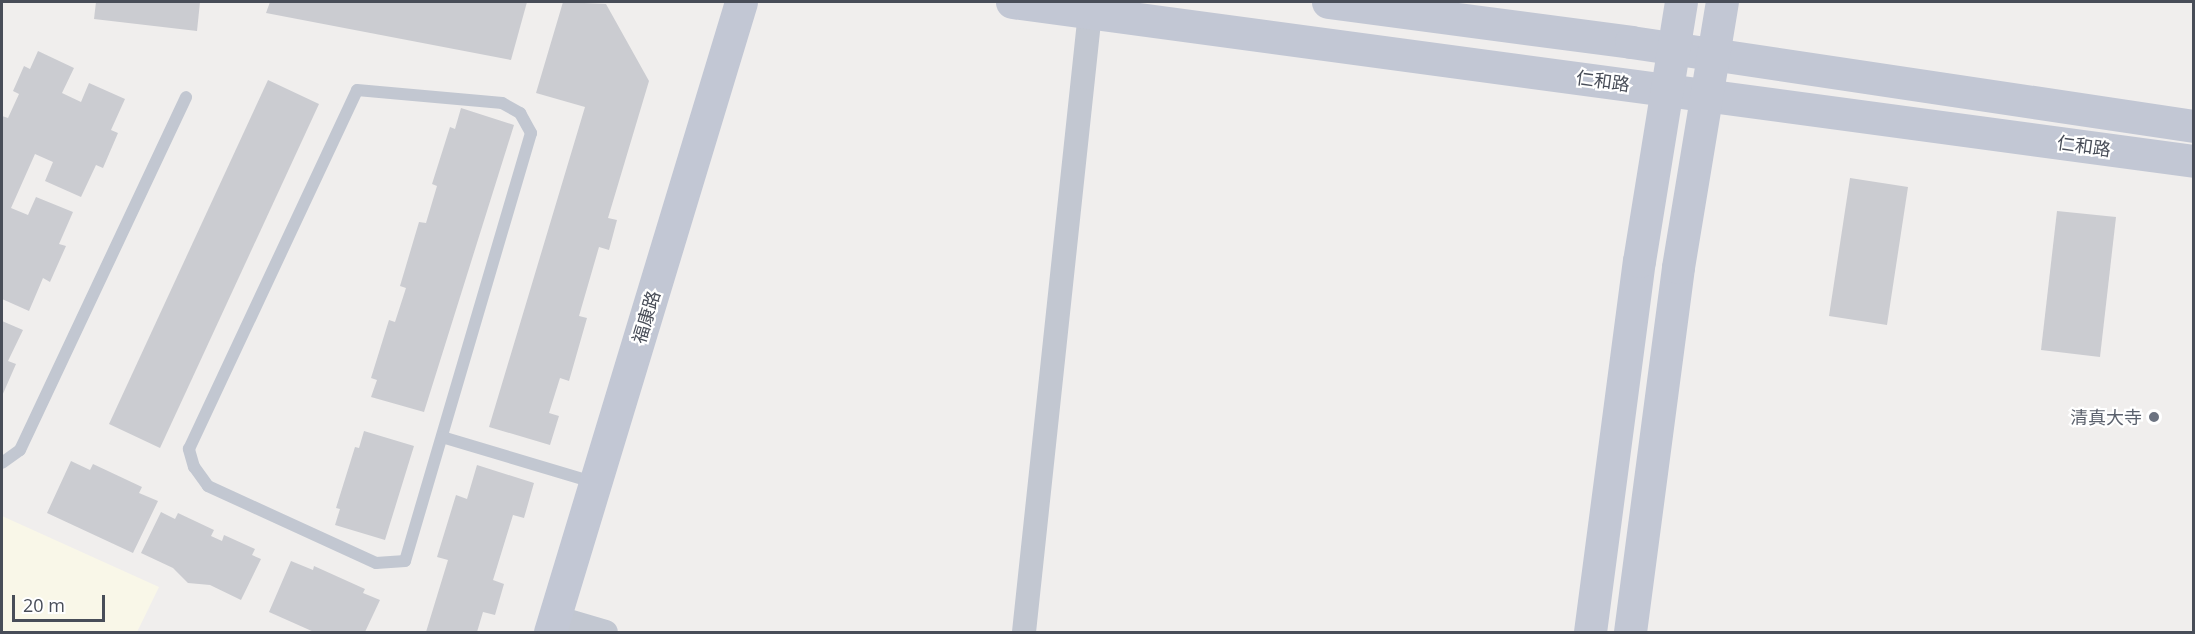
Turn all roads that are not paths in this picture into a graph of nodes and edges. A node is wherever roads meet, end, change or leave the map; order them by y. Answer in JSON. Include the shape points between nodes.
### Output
{"nodes":[{"id":1,"x":741,"y":2,"type":"edge"},
{"id":2,"x":1012,"y":2,"type":"edge"},
{"id":3,"x":1328,"y":2,"type":"edge"},
{"id":4,"x":1681,"y":2,"type":"edge"},
{"id":5,"x":1722,"y":2,"type":"edge"},
{"id":6,"x":1090,"y":12,"type":"junction"},
{"id":7,"x":1674,"y":49,"type":"junction"},
{"id":8,"x":1713,"y":55,"type":"junction"},
{"id":9,"x":1667,"y":89,"type":"junction"},
{"id":10,"x":1706,"y":94,"type":"junction"},
{"id":11,"x":186,"y":97,"type":"dead end"},
{"id":12,"x":2193,"y":126,"type":"edge"},
{"id":13,"x":2193,"y":161,"type":"edge"},
{"id":14,"x":442,"y":437,"type":"junction"},
{"id":15,"x":2,"y":463,"type":"edge"},
{"id":16,"x":595,"y":483,"type":"junction"},
{"id":17,"x":553,"y":625,"type":"edge"},
{"id":18,"x":606,"y":633,"type":"edge"},
{"id":19,"x":1024,"y":633,"type":"edge"},
{"id":20,"x":1590,"y":633,"type":"edge"},
{"id":21,"x":1630,"y":633,"type":"edge"}],
"edges":[{"from":1,"to":16,"type":"main road","name":"福康路"},
{"from":2,"to":6,"type":"main road","name":"仁和路"},
{"from":3,"to":7,"type":"main road","name":"仁和路"},
{"from":4,"to":7,"type":"main road"},
{"from":5,"to":8,"type":"main road"},
{"from":6,"to":9,"type":"main road","name":"仁和路"},
{"from":6,"to":19,"type":"street"},
{"from":7,"to":8,"type":"main road","name":"仁和路"},
{"from":7,"to":9,"type":"main road"},
{"from":8,"to":10,"type":"main road"},
{"from":8,"to":12,"type":"main road","name":"仁和路"},
{"from":9,"to":10,"type":"main road","name":"仁和路"},
{"from":9,"to":20,"type":"main road","via":[[1639,261]]},
{"from":10,"to":13,"type":"main road","name":"仁和路"},
{"from":10,"to":21,"type":"main road","via":[[1678,267]]},
{"from":11,"to":15,"type":"lane","via":[[20,450]]},
{"from":14,"to":14,"type":"lane","via":[[531,133],[520,113],[502,103],[357,90],[189,449],[194,467],[208,486],[376,563],[405,561]]},
{"from":14,"to":16,"type":"lane"},
{"from":16,"to":17,"type":"main road","name":"福康路"},
{"from":17,"to":18,"type":"street"}]}
